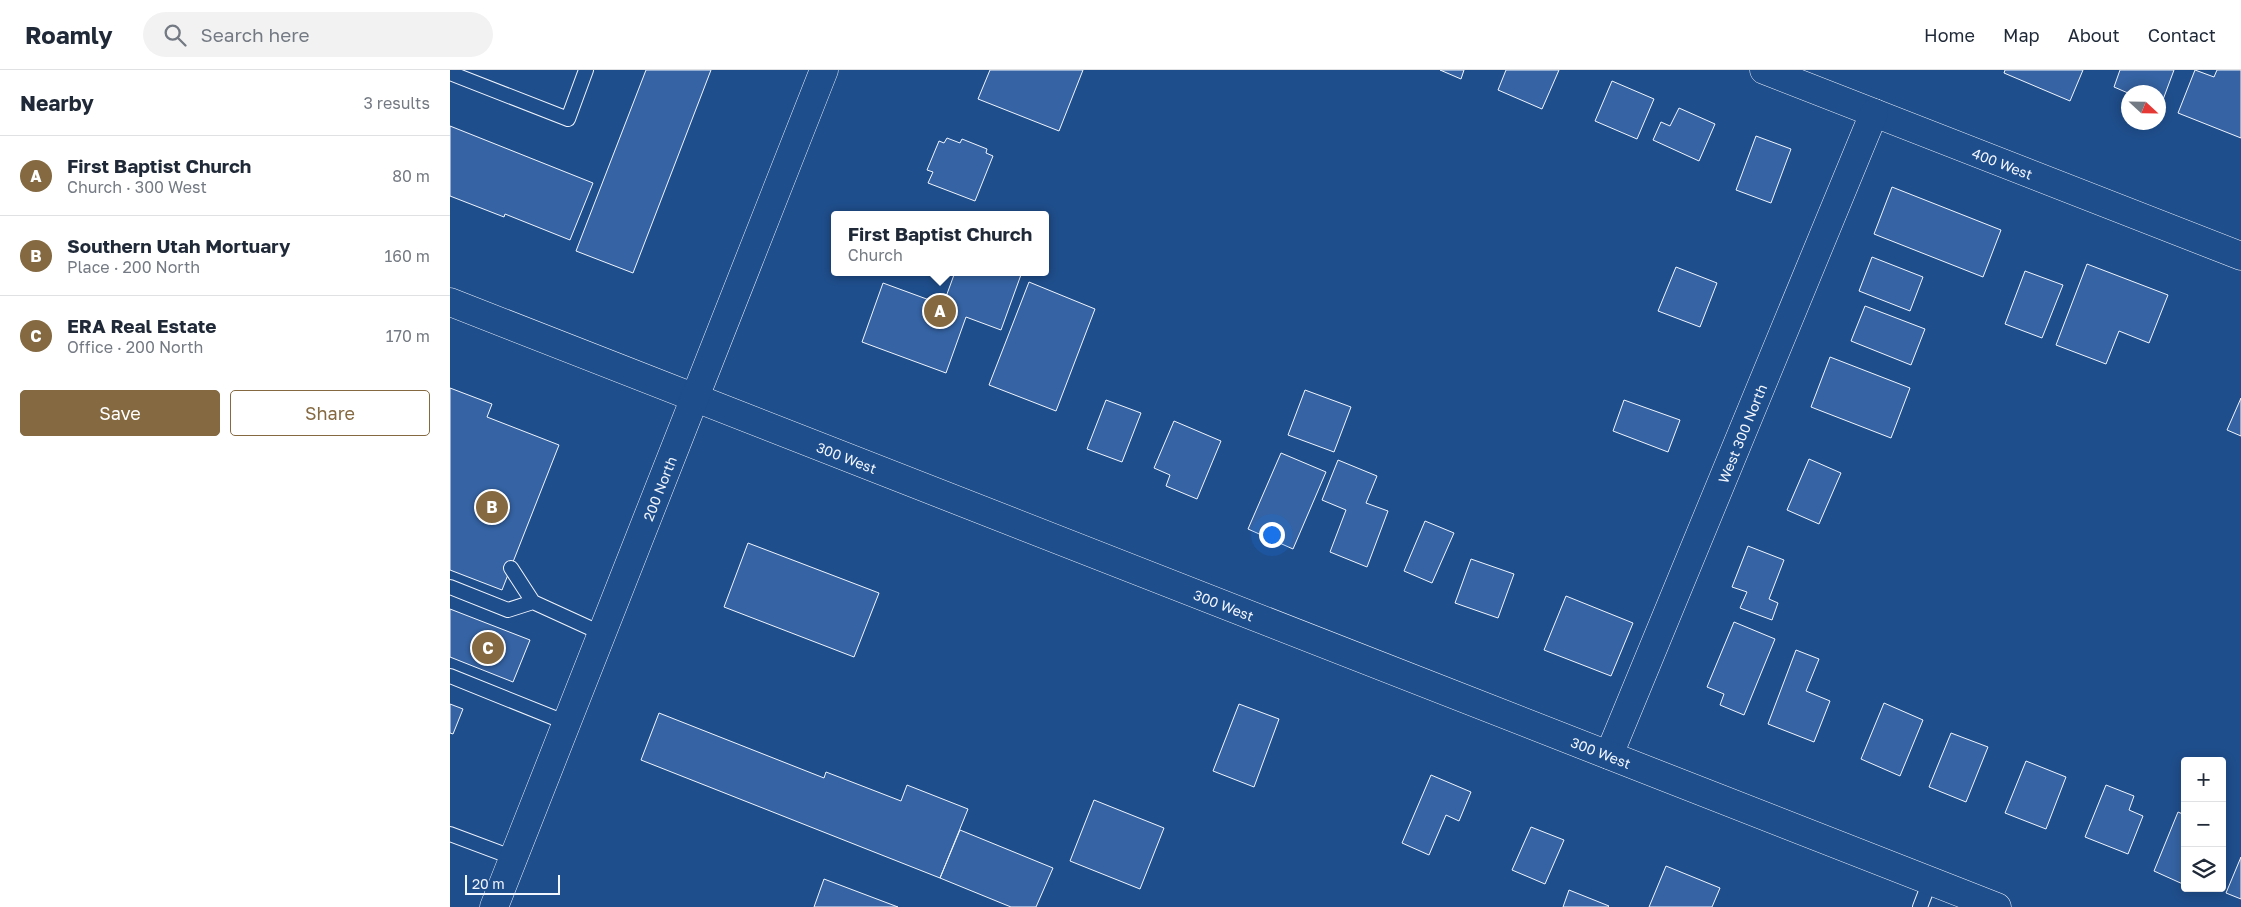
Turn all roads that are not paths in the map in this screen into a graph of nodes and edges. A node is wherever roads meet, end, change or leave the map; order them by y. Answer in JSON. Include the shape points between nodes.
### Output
{"nodes":[{"id":1,"x":586,"y":70,"type":"edge"},
{"id":2,"x":824,"y":70,"type":"edge"},
{"id":3,"x":1764,"y":70,"type":"edge"},
{"id":4,"x":450,"y":73,"type":"edge"},
{"id":5,"x":1874,"y":113,"type":"junction"},
{"id":6,"x":2241,"y":256,"type":"edge"},
{"id":7,"x":450,"y":302,"type":"edge"},
{"id":8,"x":696,"y":398,"type":"junction"},
{"id":9,"x":511,"y":568,"type":"dead end"},
{"id":10,"x":450,"y":587,"type":"edge"},
{"id":11,"x":533,"y":602,"type":"junction"},
{"id":12,"x":603,"y":634,"type":"junction"},
{"id":13,"x":450,"y":676,"type":"edge"},
{"id":14,"x":567,"y":723,"type":"junction"},
{"id":15,"x":1609,"y":755,"type":"junction"},
{"id":16,"x":450,"y":834,"type":"edge"},
{"id":17,"x":514,"y":858,"type":"junction"},
{"id":18,"x":1930,"y":881,"type":"junction"},
{"id":19,"x":494,"y":907,"type":"edge"},
{"id":20,"x":1920,"y":907,"type":"edge"},
{"id":21,"x":1997,"y":907,"type":"edge"}],
"edges":[{"from":1,"to":4,"type":"lane","via":[[568,119]]},
{"from":2,"to":8,"type":"street","name":"200 North"},
{"from":3,"to":5,"type":"street","name":"400 West"},
{"from":5,"to":6,"type":"street","name":"400 West"},
{"from":5,"to":15,"type":"street","name":"West 300 North"},
{"from":7,"to":8,"type":"street","name":"300 West"},
{"from":8,"to":12,"type":"street","name":"200 North"},
{"from":8,"to":15,"type":"street","name":"300 West"},
{"from":9,"to":11,"type":"lane"},
{"from":10,"to":11,"type":"lane","via":[[508,610]]},
{"from":11,"to":12,"type":"lane"},
{"from":12,"to":14,"type":"street","name":"200 North"},
{"from":13,"to":14,"type":"lane"},
{"from":14,"to":17,"type":"street","name":"200 North"},
{"from":15,"to":18,"type":"street","name":"300 West"},
{"from":16,"to":17,"type":"lane"},
{"from":17,"to":19,"type":"street","name":"200 North"},
{"from":18,"to":20,"type":"lane"},
{"from":18,"to":21,"type":"street","name":"300 West"}]}
